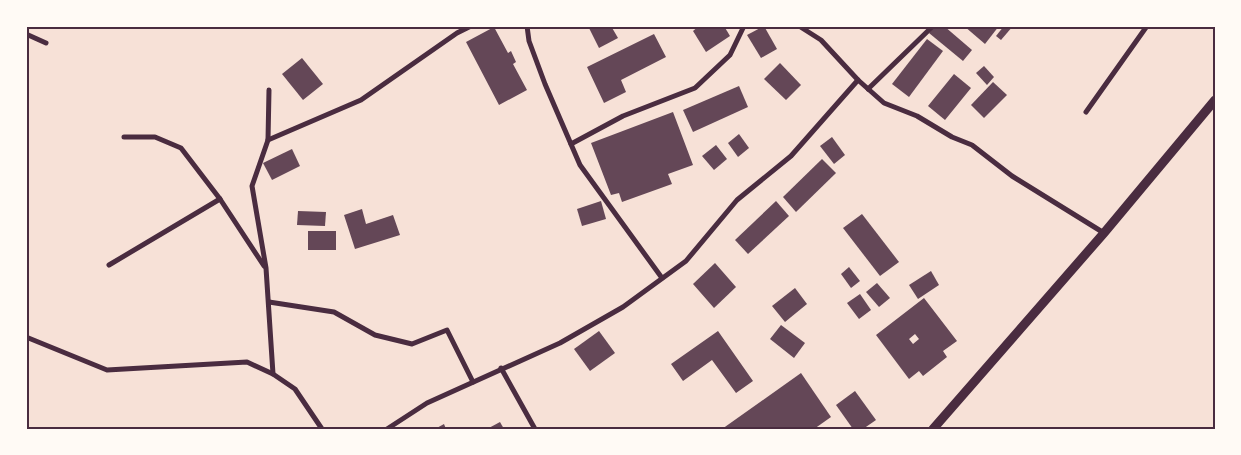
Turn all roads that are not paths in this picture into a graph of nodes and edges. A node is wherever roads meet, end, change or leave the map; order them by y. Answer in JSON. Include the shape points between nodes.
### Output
{"nodes":[{"id":1,"x":471,"y":26,"type":"edge"},
{"id":2,"x":527,"y":26,"type":"edge"},
{"id":3,"x":744,"y":26,"type":"edge"},
{"id":4,"x":799,"y":26,"type":"edge"},
{"id":5,"x":933,"y":26,"type":"edge"},
{"id":6,"x":1147,"y":26,"type":"edge"},
{"id":7,"x":26,"y":34,"type":"edge"},
{"id":8,"x":46,"y":43,"type":"dead end"},
{"id":9,"x":858,"y":80,"type":"junction"},
{"id":10,"x":868,"y":89,"type":"junction"},
{"id":11,"x":269,"y":90,"type":"dead end"},
{"id":12,"x":1215,"y":100,"type":"edge"},
{"id":13,"x":1086,"y":112,"type":"dead end"},
{"id":14,"x":124,"y":137,"type":"dead end"},
{"id":15,"x":268,"y":140,"type":"junction"},
{"id":16,"x":571,"y":144,"type":"junction"},
{"id":17,"x":220,"y":199,"type":"junction"},
{"id":18,"x":1104,"y":233,"type":"junction"},
{"id":19,"x":109,"y":265,"type":"dead end"},
{"id":20,"x":266,"y":268,"type":"junction"},
{"id":21,"x":662,"y":278,"type":"junction"},
{"id":22,"x":269,"y":302,"type":"junction"},
{"id":23,"x":26,"y":337,"type":"edge"},
{"id":24,"x":501,"y":368,"type":"junction"},
{"id":25,"x":273,"y":374,"type":"junction"},
{"id":26,"x":473,"y":382,"type":"junction"},
{"id":27,"x":322,"y":429,"type":"edge"},
{"id":28,"x":387,"y":429,"type":"edge"},
{"id":29,"x":535,"y":429,"type":"edge"},
{"id":30,"x":933,"y":429,"type":"edge"}],
"edges":[{"from":1,"to":15,"type":"street","via":[[361,100]]},
{"from":2,"to":16,"type":"street","via":[[528,41]]},
{"from":3,"to":16,"type":"street","via":[[730,55],[696,88],[623,116]]},
{"from":4,"to":9,"type":"street","via":[[821,40]]},
{"from":5,"to":10,"type":"street"},
{"from":6,"to":13,"type":"street"},
{"from":7,"to":8,"type":"street"},
{"from":9,"to":10,"type":"street"},
{"from":9,"to":21,"type":"street","via":[[791,156],[737,200],[686,261]]},
{"from":10,"to":18,"type":"street","via":[[884,103],[918,116],[972,145],[1012,176]]},
{"from":11,"to":15,"type":"street"},
{"from":12,"to":18,"type":"street"},
{"from":14,"to":17,"type":"street","via":[[155,137],[181,148]]},
{"from":15,"to":20,"type":"street","via":[[252,186]]},
{"from":16,"to":21,"type":"street","via":[[580,165]]},
{"from":17,"to":19,"type":"street"},
{"from":17,"to":20,"type":"street"},
{"from":18,"to":30,"type":"street"},
{"from":20,"to":22,"type":"street"},
{"from":21,"to":24,"type":"street","via":[[623,307],[560,343]]},
{"from":22,"to":25,"type":"street"},
{"from":22,"to":26,"type":"street","via":[[334,312],[375,335],[412,344],[447,330]]},
{"from":23,"to":25,"type":"street","via":[[107,370],[247,362]]},
{"from":24,"to":26,"type":"street"},
{"from":24,"to":29,"type":"street"},
{"from":25,"to":27,"type":"street","via":[[295,389]]},
{"from":26,"to":28,"type":"street","via":[[427,403]]}]}
